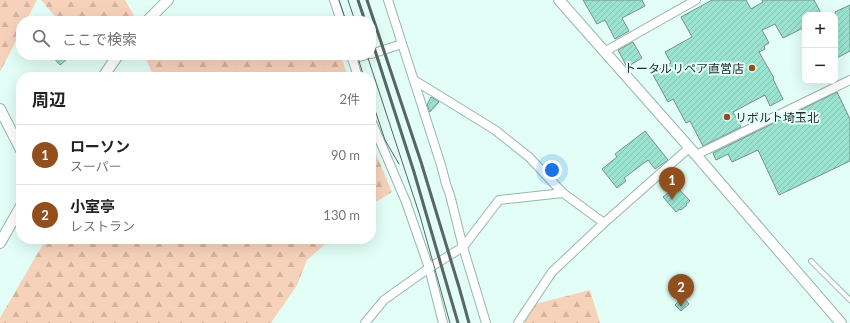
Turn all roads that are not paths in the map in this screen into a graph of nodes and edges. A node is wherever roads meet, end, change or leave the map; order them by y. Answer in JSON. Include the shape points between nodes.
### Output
{"nodes":[{"id":1,"x":168,"y":0,"type":"edge"},
{"id":2,"x":334,"y":0,"type":"edge"},
{"id":3,"x":388,"y":0,"type":"edge"},
{"id":4,"x":559,"y":0,"type":"edge"},
{"id":5,"x":696,"y":0,"type":"edge"},
{"id":6,"x":152,"y":16,"type":"edge"},
{"id":7,"x":339,"y":16,"type":"edge"},
{"id":8,"x":402,"y":44,"type":"junction"},
{"id":9,"x":376,"y":52,"type":"edge"},
{"id":10,"x":604,"y":52,"type":"junction"},
{"id":11,"x":115,"y":60,"type":"edge"},
{"id":12,"x":353,"y":60,"type":"edge"},
{"id":13,"x":106,"y":72,"type":"edge"},
{"id":14,"x":356,"y":72,"type":"edge"},
{"id":15,"x":414,"y":80,"type":"junction"},
{"id":16,"x":850,"y":80,"type":"edge"},
{"id":17,"x":0,"y":109,"type":"edge"},
{"id":18,"x":376,"y":132,"type":"edge"},
{"id":19,"x":16,"y":140,"type":"edge"},
{"id":20,"x":693,"y":152,"type":"junction"},
{"id":21,"x":563,"y":194,"type":"junction"},
{"id":22,"x":16,"y":215,"type":"edge"},
{"id":23,"x":604,"y":223,"type":"junction"},
{"id":24,"x":0,"y":243,"type":"edge"},
{"id":25,"x":463,"y":247,"type":"junction"},
{"id":26,"x":811,"y":261,"type":"dead end"},
{"id":27,"x":429,"y":268,"type":"junction"},
{"id":28,"x":850,"y":300,"type":"edge"},
{"id":29,"x":365,"y":323,"type":"edge"},
{"id":30,"x":444,"y":323,"type":"edge"},
{"id":31,"x":486,"y":323,"type":"edge"},
{"id":32,"x":518,"y":323,"type":"edge"},
{"id":33,"x":840,"y":323,"type":"edge"}],
"edges":[{"from":1,"to":6,"type":"street"},
{"from":2,"to":7,"type":"street"},
{"from":3,"to":8,"type":"street"},
{"from":4,"to":10,"type":"street"},
{"from":5,"to":10,"type":"street"},
{"from":8,"to":9,"type":"street"},
{"from":8,"to":15,"type":"street"},
{"from":10,"to":20,"type":"street"},
{"from":11,"to":13,"type":"street"},
{"from":12,"to":14,"type":"street"},
{"from":15,"to":21,"type":"street","via":[[495,130],[529,157]]},
{"from":15,"to":25,"type":"street","via":[[450,194]]},
{"from":16,"to":20,"type":"street"},
{"from":17,"to":19,"type":"street"},
{"from":18,"to":27,"type":"street","via":[[406,202]]},
{"from":20,"to":23,"type":"street"},
{"from":20,"to":33,"type":"street"},
{"from":21,"to":23,"type":"street"},
{"from":21,"to":25,"type":"street","via":[[499,200]]},
{"from":22,"to":24,"type":"street"},
{"from":23,"to":32,"type":"street","via":[[552,272]]},
{"from":25,"to":27,"type":"street"},
{"from":25,"to":31,"type":"street"},
{"from":26,"to":28,"type":"lane"},
{"from":27,"to":29,"type":"street","via":[[384,300]]},
{"from":27,"to":30,"type":"street"}]}
